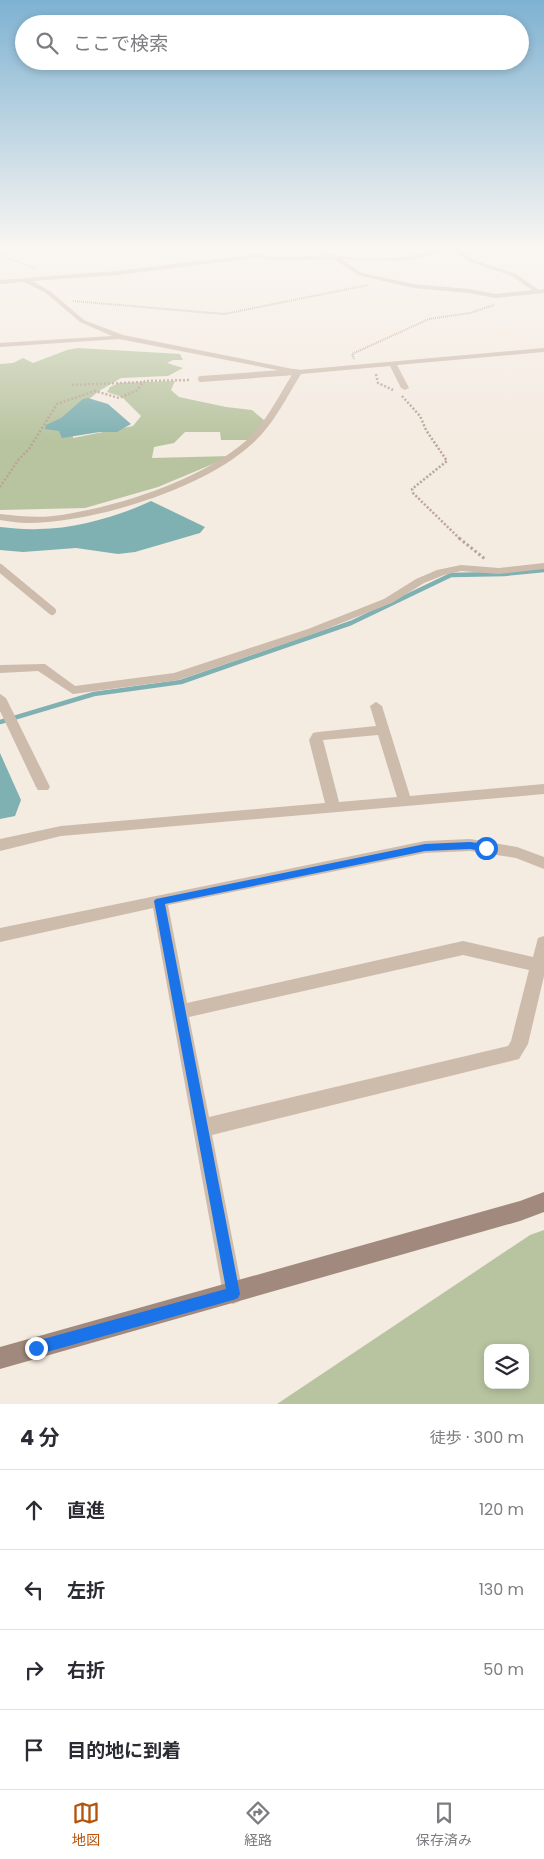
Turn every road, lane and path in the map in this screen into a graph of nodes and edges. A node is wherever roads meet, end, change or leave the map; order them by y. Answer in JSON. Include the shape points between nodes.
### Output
{"nodes":[{"id":1,"x":70,"y":312,"type":"edge"},
{"id":2,"x":196,"y":312,"type":"edge"},
{"id":3,"x":237,"y":312,"type":"edge"},
{"id":4,"x":475,"y":312,"type":"edge"},
{"id":5,"x":120,"y":337,"type":"junction"},
{"id":6,"x":0,"y":345,"type":"edge"},
{"id":7,"x":544,"y":350,"type":"edge"},
{"id":8,"x":392,"y":363,"type":"junction"},
{"id":9,"x":371,"y":365,"type":"junction"},
{"id":10,"x":356,"y":366,"type":"junction"},
{"id":11,"x":298,"y":372,"type":"junction"},
{"id":12,"x":201,"y":379,"type":"joint"},
{"id":13,"x":145,"y":382,"type":"junction"},
{"id":14,"x":72,"y":385,"type":"dead end"},
{"id":15,"x":394,"y":390,"type":"dead end"},
{"id":16,"x":403,"y":391,"type":"joint"},
{"id":17,"x":0,"y":487,"type":"edge"},
{"id":18,"x":0,"y":517,"type":"edge"},
{"id":19,"x":544,"y":566,"type":"edge"},
{"id":20,"x":0,"y":568,"type":"edge"},
{"id":21,"x":491,"y":570,"type":"junction"},
{"id":22,"x":52,"y":611,"type":"dead end"},
{"id":23,"x":0,"y":669,"type":"edge"},
{"id":24,"x":0,"y":698,"type":"edge"},
{"id":25,"x":376,"y":706,"type":"dead end"},
{"id":26,"x":384,"y":730,"type":"junction"},
{"id":27,"x":43,"y":787,"type":"dead end"},
{"id":28,"x":544,"y":789,"type":"edge"},
{"id":29,"x":405,"y":801,"type":"junction"},
{"id":30,"x":334,"y":807,"type":"junction"},
{"id":31,"x":0,"y":845,"type":"edge"},
{"id":32,"x":544,"y":863,"type":"edge"},
{"id":33,"x":159,"y":901,"type":"junction"},
{"id":34,"x":0,"y":935,"type":"edge"},
{"id":35,"x":544,"y":943,"type":"edge"},
{"id":36,"x":539,"y":965,"type":"junction"},
{"id":37,"x":180,"y":1012,"type":"junction"},
{"id":38,"x":202,"y":1128,"type":"junction"},
{"id":39,"x":544,"y":1202,"type":"edge"},
{"id":40,"x":233,"y":1294,"type":"junction"},
{"id":41,"x":0,"y":1358,"type":"edge"}],
"edges":[{"from":1,"to":5,"type":"street","via":[[82,321]]},
{"from":2,"to":3,"type":"path"},
{"from":4,"to":10,"type":"path","via":[[429,319],[355,352],[352,354]]},
{"from":5,"to":6,"type":"street"},
{"from":5,"to":11,"type":"street"},
{"from":7,"to":8,"type":"street"},
{"from":8,"to":9,"type":"street"},
{"from":8,"to":16,"type":"street"},
{"from":9,"to":10,"type":"street"},
{"from":9,"to":15,"type":"path","via":[[378,383]]},
{"from":10,"to":11,"type":"street"},
{"from":11,"to":12,"type":"lane"},
{"from":11,"to":18,"type":"street","via":[[260,431],[212,468],[155,494],[87,512],[27,520]]},
{"from":12,"to":13,"type":"path"},
{"from":13,"to":14,"type":"path"},
{"from":13,"to":17,"type":"path","via":[[136,391],[119,398],[95,391],[57,404]]},
{"from":16,"to":21,"type":"path","via":[[447,461],[412,489],[413,493],[449,530],[481,554]]},
{"from":19,"to":21,"type":"street"},
{"from":20,"to":22,"type":"lane"},
{"from":21,"to":23,"type":"street","via":[[461,568],[441,572],[420,581],[388,602],[175,677],[73,690],[41,667]]},
{"from":24,"to":27,"type":"street"},
{"from":25,"to":26,"type":"street"},
{"from":26,"to":29,"type":"street"},
{"from":26,"to":30,"type":"street","via":[[318,736],[316,740]]},
{"from":28,"to":29,"type":"street"},
{"from":29,"to":30,"type":"street"},
{"from":30,"to":31,"type":"street","via":[[61,831]]},
{"from":32,"to":33,"type":"street","via":[[517,853],[470,845],[425,847]]},
{"from":33,"to":34,"type":"street"},
{"from":33,"to":37,"type":"street"},
{"from":35,"to":36,"type":"street"},
{"from":36,"to":37,"type":"street","via":[[462,948]]},
{"from":36,"to":38,"type":"street","via":[[519,1044],[513,1053]]},
{"from":37,"to":38,"type":"street"},
{"from":38,"to":40,"type":"street"},
{"from":39,"to":40,"type":"street"},
{"from":40,"to":41,"type":"street"}]}
